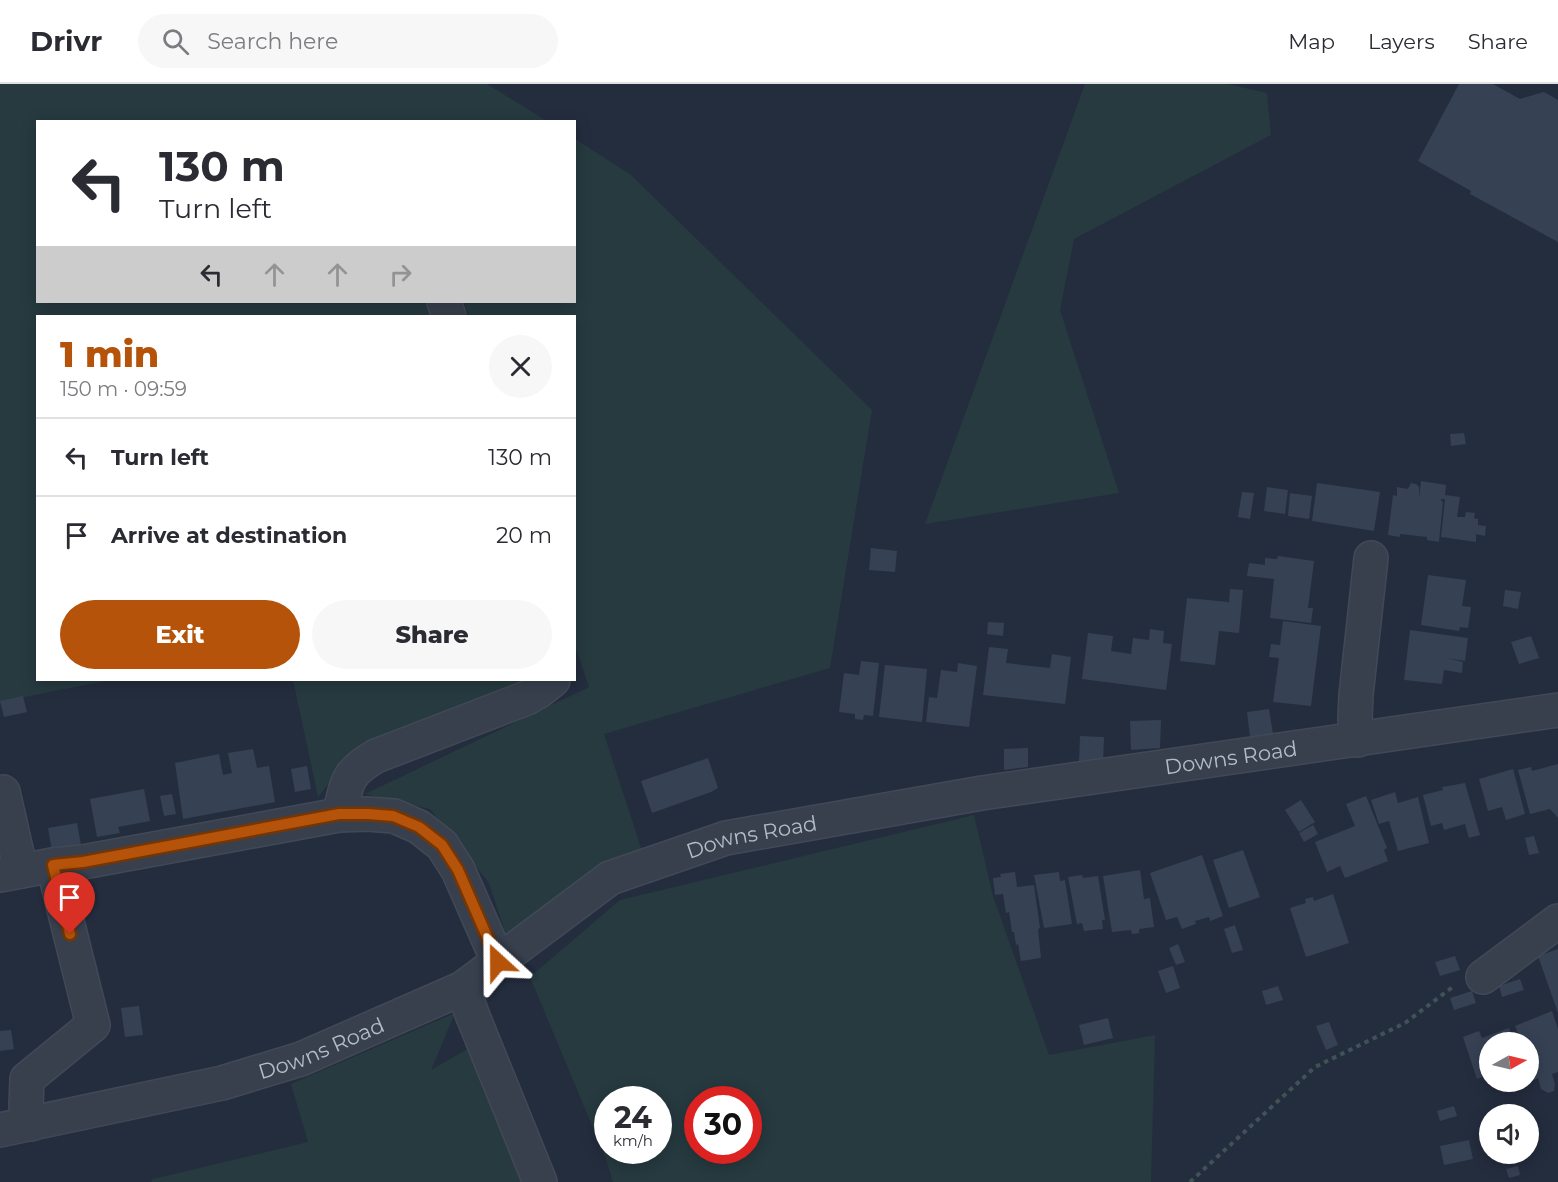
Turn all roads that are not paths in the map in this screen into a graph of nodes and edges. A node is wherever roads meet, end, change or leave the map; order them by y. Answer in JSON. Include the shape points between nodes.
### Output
{"nodes":[{"id":1,"x":1371,"y":558,"type":"dead end"},
{"id":2,"x":552,"y":681,"type":"edge"},
{"id":3,"x":1558,"y":710,"type":"edge"},
{"id":4,"x":1358,"y":740,"type":"junction"},
{"id":5,"x":0,"y":793,"type":"edge"},
{"id":6,"x":339,"y":814,"type":"junction"},
{"id":7,"x":68,"y":864,"type":"junction"},
{"id":8,"x":10,"y":873,"type":"edge"},
{"id":9,"x":1558,"y":921,"type":"edge"},
{"id":10,"x":498,"y":962,"type":"junction"},
{"id":11,"x":1483,"y":977,"type":"road end"},
{"id":12,"x":463,"y":988,"type":"junction"},
{"id":13,"x":16,"y":1127,"type":"edge"},
{"id":14,"x":540,"y":1182,"type":"edge"}],
"edges":[{"from":1,"to":4,"type":"street","via":[[1356,695]]},
{"from":2,"to":6,"type":"street","via":[[527,698],[376,756],[349,779]]},
{"from":3,"to":4,"type":"street","name":"Downs Road"},
{"from":4,"to":10,"type":"street","name":"Downs Road","via":[[982,793],[726,838],[610,878]]},
{"from":5,"to":8,"type":"street","via":[[3,792]]},
{"from":6,"to":7,"type":"street"},
{"from":6,"to":10,"type":"street","via":[[393,816],[419,827],[442,845],[458,870]]},
{"from":7,"to":8,"type":"street"},
{"from":7,"to":13,"type":"street","via":[[93,1025],[27,1079],[26,1106]]},
{"from":9,"to":11,"type":"street"},
{"from":10,"to":12,"type":"street","name":"Downs Road"},
{"from":12,"to":13,"type":"street","name":"Downs Road","via":[[301,1059],[222,1083]]},
{"from":12,"to":14,"type":"street"}]}
